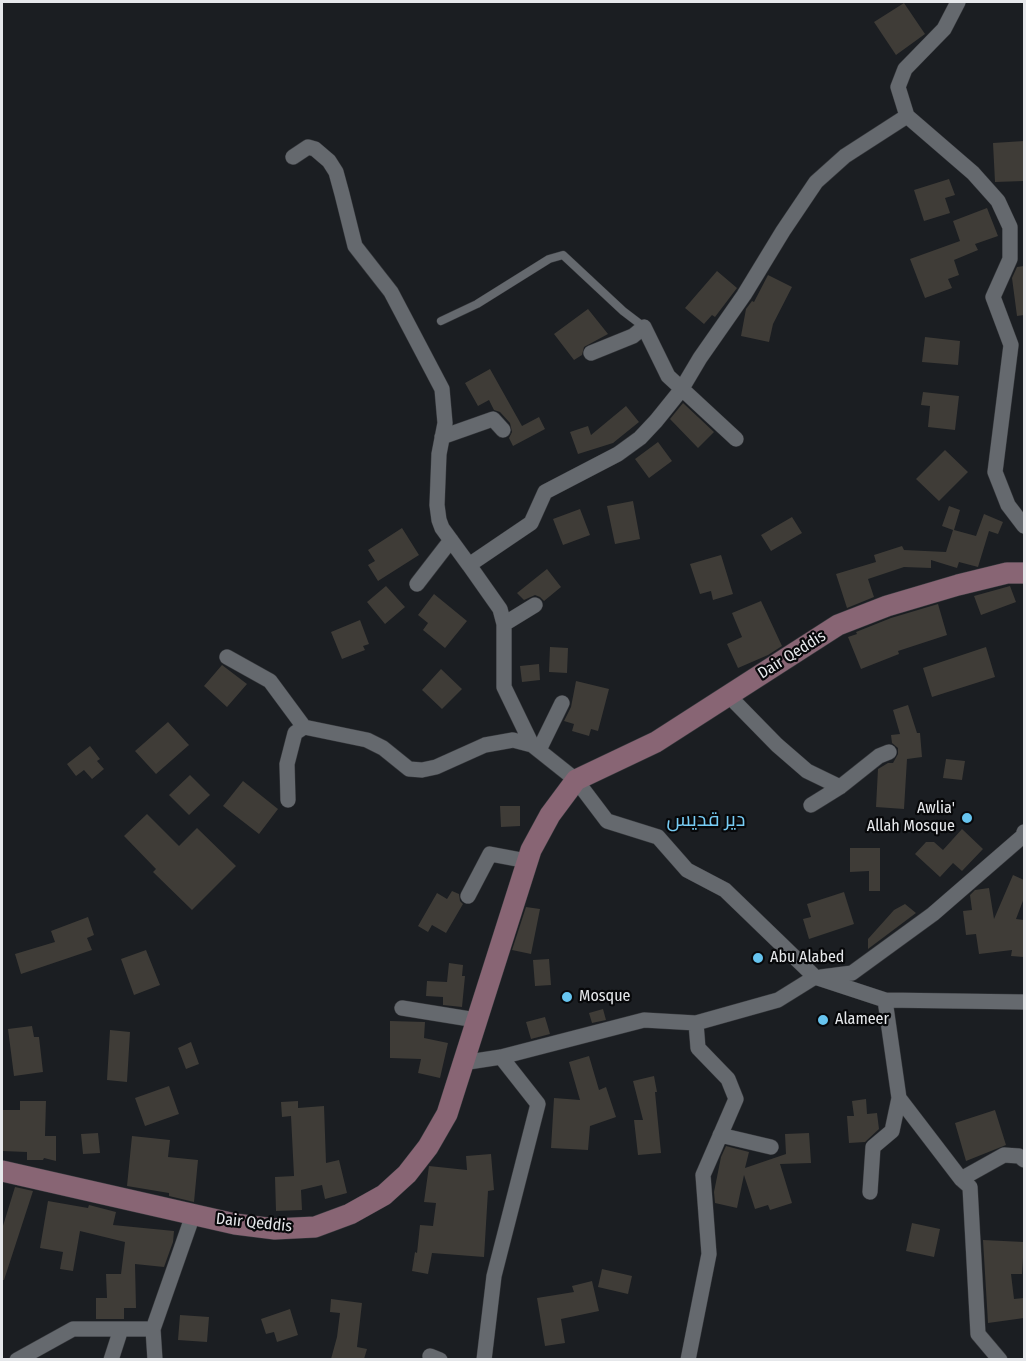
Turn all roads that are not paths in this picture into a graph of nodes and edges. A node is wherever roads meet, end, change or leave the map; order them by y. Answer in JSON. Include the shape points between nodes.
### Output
{"nodes":[{"id":1,"x":958,"y":2,"type":"edge"},
{"id":2,"x":907,"y":116,"type":"junction"},
{"id":3,"x":293,"y":157,"type":"dead end"},
{"id":4,"x":441,"y":321,"type":"dead end"},
{"id":5,"x":644,"y":327,"type":"junction"},
{"id":6,"x":591,"y":353,"type":"dead end"},
{"id":7,"x":681,"y":390,"type":"junction"},
{"id":8,"x":503,"y":430,"type":"dead end"},
{"id":9,"x":442,"y":437,"type":"junction"},
{"id":10,"x":736,"y":438,"type":"dead end"},
{"id":11,"x":1024,"y":526,"type":"edge"},
{"id":12,"x":451,"y":540,"type":"junction"},
{"id":13,"x":469,"y":565,"type":"junction"},
{"id":14,"x":1024,"y":573,"type":"edge"},
{"id":15,"x":417,"y":584,"type":"dead end"},
{"id":16,"x":535,"y":605,"type":"dead end"},
{"id":17,"x":504,"y":624,"type":"junction"},
{"id":18,"x":227,"y":657,"type":"dead end"},
{"id":19,"x":728,"y":695,"type":"junction"},
{"id":20,"x":562,"y":704,"type":"dead end"},
{"id":21,"x":304,"y":727,"type":"junction"},
{"id":22,"x":536,"y":747,"type":"junction"},
{"id":23,"x":889,"y":752,"type":"dead end"},
{"id":24,"x":576,"y":780,"type":"junction"},
{"id":25,"x":840,"y":787,"type":"junction"},
{"id":26,"x":288,"y":800,"type":"dead end"},
{"id":27,"x":811,"y":805,"type":"dead end"},
{"id":28,"x":1024,"y":835,"type":"edge"},
{"id":29,"x":527,"y":861,"type":"junction"},
{"id":30,"x":468,"y":896,"type":"dead end"},
{"id":31,"x":815,"y":977,"type":"junction"},
{"id":32,"x":885,"y":1000,"type":"junction"},
{"id":33,"x":1024,"y":1002,"type":"edge"},
{"id":34,"x":402,"y":1008,"type":"dead end"},
{"id":35,"x":476,"y":1020,"type":"junction"},
{"id":36,"x":696,"y":1023,"type":"junction"},
{"id":37,"x":501,"y":1057,"type":"junction"},
{"id":38,"x":462,"y":1063,"type":"junction"},
{"id":39,"x":899,"y":1098,"type":"junction"},
{"id":40,"x":720,"y":1135,"type":"junction"},
{"id":41,"x":771,"y":1147,"type":"dead end"},
{"id":42,"x":1024,"y":1160,"type":"edge"},
{"id":43,"x":2,"y":1171,"type":"edge"},
{"id":44,"x":961,"y":1179,"type":"junction"},
{"id":45,"x":870,"y":1191,"type":"dead end"},
{"id":46,"x":193,"y":1215,"type":"junction"},
{"id":47,"x":122,"y":1329,"type":"junction"},
{"id":48,"x":153,"y":1329,"type":"junction"},
{"id":49,"x":17,"y":1359,"type":"edge"},
{"id":50,"x":111,"y":1359,"type":"edge"},
{"id":51,"x":155,"y":1359,"type":"edge"},
{"id":52,"x":483,"y":1359,"type":"edge"},
{"id":53,"x":688,"y":1359,"type":"edge"},
{"id":54,"x":1000,"y":1359,"type":"edge"}],
"edges":[{"from":1,"to":2,"type":"street","via":[[944,29],[905,69],[898,87]]},
{"from":2,"to":7,"type":"street","via":[[845,156],[816,182]]},
{"from":2,"to":11,"type":"street","via":[[973,173],[998,201],[1010,227],[1010,259],[993,297],[1011,345],[995,471],[1008,506]]},
{"from":3,"to":9,"type":"street","via":[[308,147],[315,149],[336,172],[355,246],[391,292],[442,389]]},
{"from":4,"to":5,"type":"lane","via":[[477,304],[549,259],[563,255]]},
{"from":5,"to":6,"type":"street","via":[[633,336]]},
{"from":5,"to":7,"type":"street","via":[[668,376]]},
{"from":7,"to":10,"type":"street"},
{"from":7,"to":13,"type":"street","via":[[639,438],[618,454],[545,492],[531,523]]},
{"from":8,"to":9,"type":"street","via":[[493,419]]},
{"from":9,"to":12,"type":"street","via":[[437,505],[442,528]]},
{"from":12,"to":13,"type":"street"},
{"from":12,"to":15,"type":"street"},
{"from":13,"to":17,"type":"street","via":[[500,609]]},
{"from":14,"to":19,"type":"main road","name":"Dair Qeddis","via":[[1007,573],[958,585],[838,625]]},
{"from":16,"to":17,"type":"street"},
{"from":17,"to":22,"type":"street","via":[[504,687]]},
{"from":18,"to":21,"type":"street","via":[[270,681]]},
{"from":19,"to":24,"type":"main road","name":"Dair Qeddis","via":[[656,742]]},
{"from":19,"to":25,"type":"street","via":[[807,771]]},
{"from":20,"to":22,"type":"street"},
{"from":21,"to":22,"type":"street","via":[[367,740],[409,769],[436,767],[485,745],[513,740]]},
{"from":21,"to":26,"type":"street","via":[[295,733],[287,764]]},
{"from":22,"to":24,"type":"street"},
{"from":23,"to":25,"type":"street"},
{"from":24,"to":29,"type":"main road","name":"Dair Qeddis","via":[[550,815]]},
{"from":24,"to":31,"type":"street","via":[[607,821],[658,837],[687,870],[725,890]]},
{"from":25,"to":27,"type":"street"},
{"from":28,"to":31,"type":"street","via":[[933,914],[852,973]]},
{"from":29,"to":30,"type":"street","via":[[490,854]]},
{"from":29,"to":35,"type":"main road","name":"Dair Qeddis"},
{"from":31,"to":32,"type":"street"},
{"from":31,"to":36,"type":"street","via":[[778,1000]]},
{"from":32,"to":33,"type":"street"},
{"from":32,"to":39,"type":"street"},
{"from":34,"to":35,"type":"street"},
{"from":35,"to":38,"type":"main road","name":"Dair Qeddis"},
{"from":36,"to":37,"type":"street","via":[[644,1020]]},
{"from":36,"to":40,"type":"street","via":[[698,1048],[728,1079],[736,1099]]},
{"from":37,"to":38,"type":"street"},
{"from":37,"to":52,"type":"street","via":[[538,1104],[494,1275]]},
{"from":38,"to":46,"type":"main road","name":"Dair Qeddis","via":[[447,1114],[428,1147],[384,1195],[315,1227],[275,1229]]},
{"from":39,"to":44,"type":"street"},
{"from":39,"to":45,"type":"street","via":[[892,1131],[873,1147]]},
{"from":40,"to":41,"type":"street"},
{"from":40,"to":53,"type":"street","via":[[703,1175],[709,1254]]},
{"from":42,"to":44,"type":"street","via":[[1019,1155],[1004,1155]]},
{"from":43,"to":46,"type":"main road","name":"Dair Qeddis"},
{"from":44,"to":54,"type":"street","via":[[970,1187],[978,1334]]},
{"from":46,"to":48,"type":"street"},
{"from":47,"to":48,"type":"street"},
{"from":47,"to":49,"type":"street","via":[[73,1329]]},
{"from":47,"to":50,"type":"street"},
{"from":48,"to":51,"type":"street"}]}
